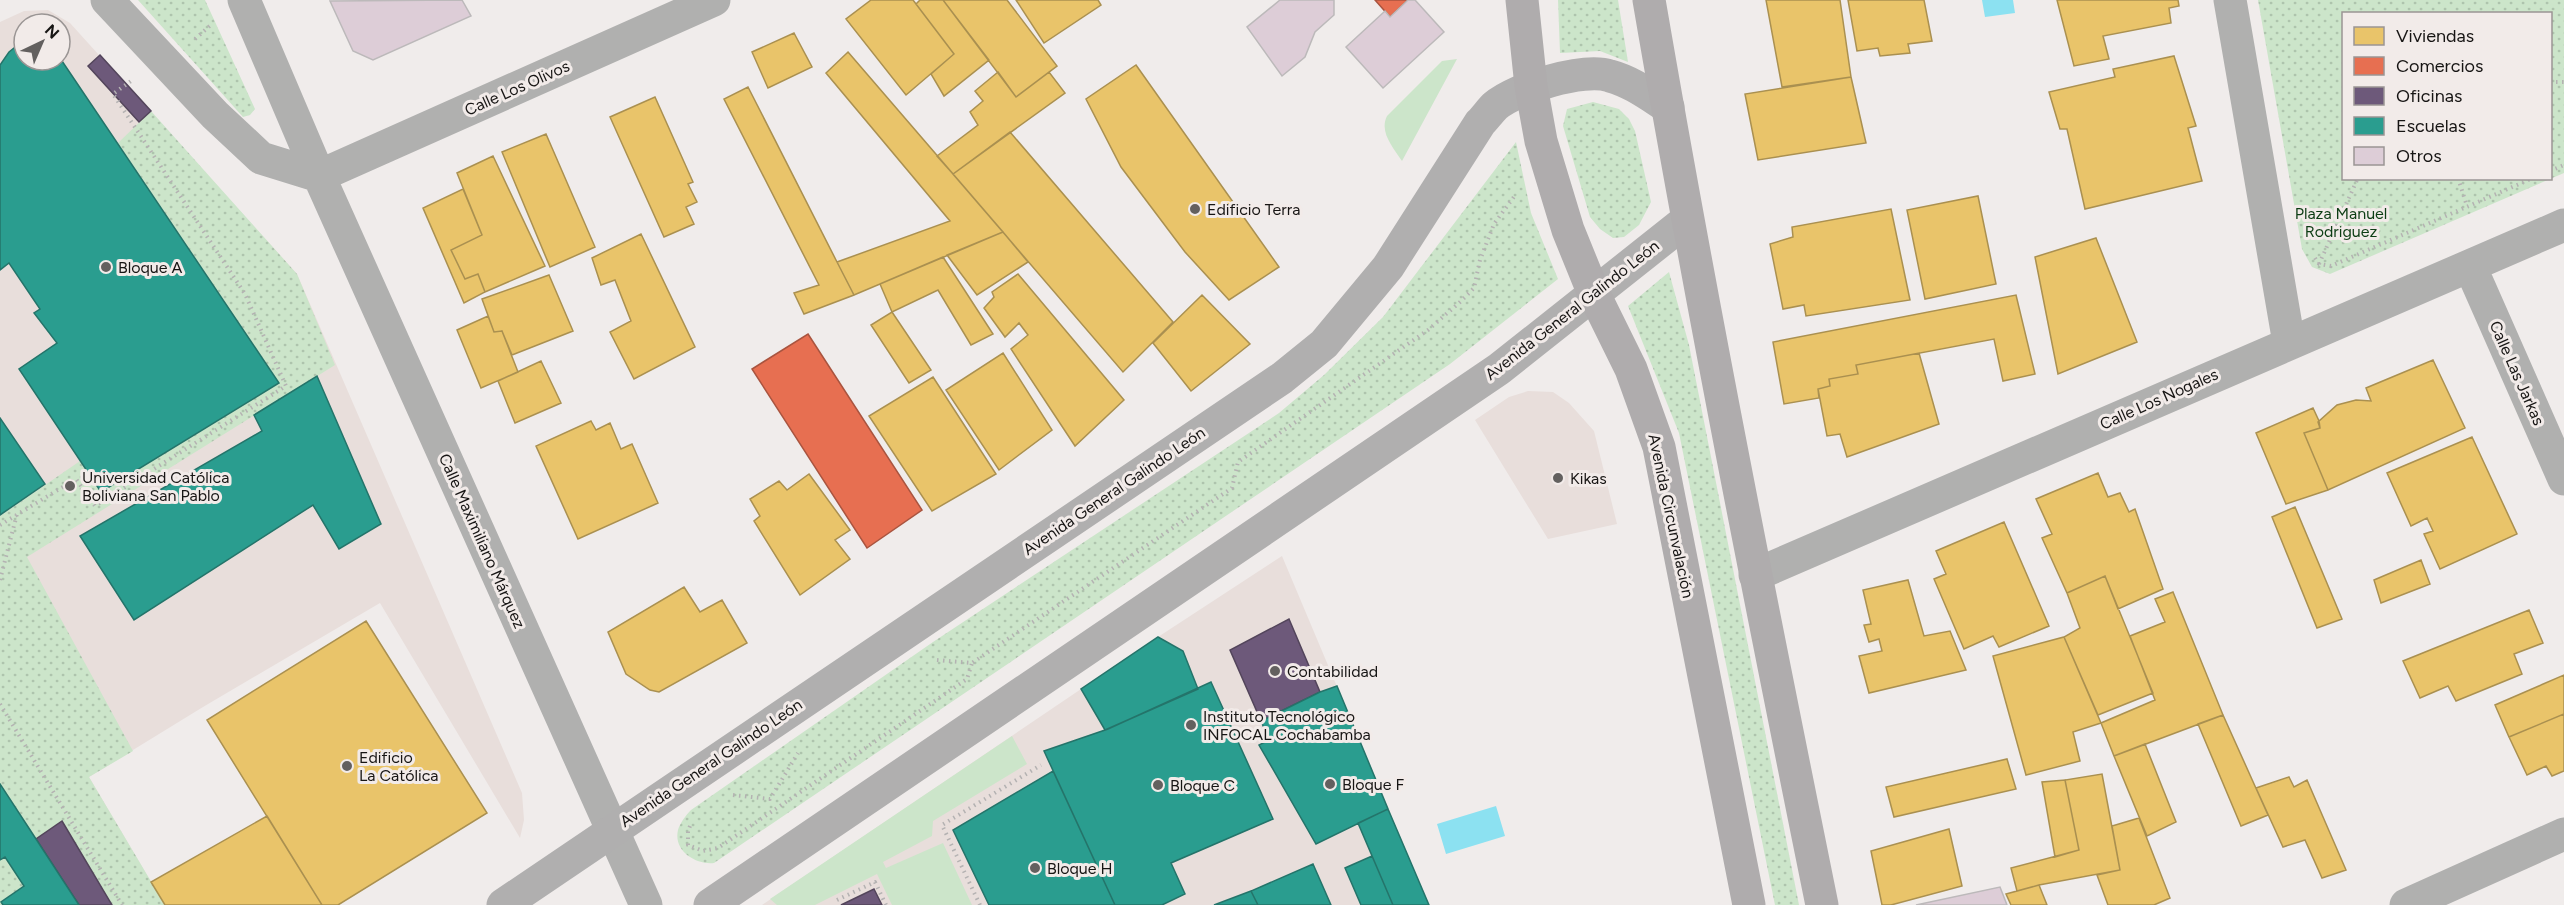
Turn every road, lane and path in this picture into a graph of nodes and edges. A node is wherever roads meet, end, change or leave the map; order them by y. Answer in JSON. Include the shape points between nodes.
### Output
{"nodes":[{"id":1,"x":107,"y":0,"type":"edge"},
{"id":2,"x":244,"y":0,"type":"edge"},
{"id":3,"x":714,"y":0,"type":"edge"},
{"id":4,"x":1522,"y":0,"type":"edge"},
{"id":5,"x":1649,"y":0,"type":"edge"},
{"id":6,"x":2230,"y":0,"type":"edge"},
{"id":7,"x":215,"y":22,"type":"dead end"},
{"id":8,"x":178,"y":53,"type":"junction"},
{"id":9,"x":1531,"y":86,"type":"junction"},
{"id":10,"x":1668,"y":107,"type":"junction"},
{"id":11,"x":319,"y":176,"type":"junction"},
{"id":12,"x":2357,"y":180,"type":"edge"},
{"id":13,"x":2459,"y":180,"type":"edge"},
{"id":14,"x":2528,"y":180,"type":"edge"},
{"id":15,"x":1516,"y":194,"type":"dead end"},
{"id":16,"x":2467,"y":206,"type":"junction"},
{"id":17,"x":1688,"y":220,"type":"junction"},
{"id":18,"x":2564,"y":225,"type":"edge"},
{"id":19,"x":2310,"y":250,"type":"dead end"},
{"id":20,"x":2319,"y":264,"type":"junction"},
{"id":21,"x":2470,"y":266,"type":"junction"},
{"id":22,"x":1594,"y":294,"type":"junction"},
{"id":23,"x":2289,"y":342,"type":"junction"},
{"id":24,"x":2564,"y":480,"type":"edge"},
{"id":25,"x":18,"y":513,"type":"junction"},
{"id":26,"x":0,"y":525,"type":"edge"},
{"id":27,"x":1755,"y":575,"type":"junction"},
{"id":28,"x":0,"y":580,"type":"edge"},
{"id":29,"x":927,"y":659,"type":"dead end"},
{"id":30,"x":972,"y":663,"type":"junction"},
{"id":31,"x":0,"y":704,"type":"edge"},
{"id":32,"x":802,"y":747,"type":"dead end"},
{"id":33,"x":1041,"y":765,"type":"dead end"},
{"id":34,"x":727,"y":795,"type":"dead end"},
{"id":35,"x":770,"y":799,"type":"junction"},
{"id":36,"x":775,"y":809,"type":"junction"},
{"id":37,"x":695,"y":818,"type":"dead end"},
{"id":38,"x":611,"y":831,"type":"junction"},
{"id":39,"x":2564,"y":834,"type":"edge"},
{"id":40,"x":837,"y":900,"type":"dead end"},
{"id":41,"x":122,"y":905,"type":"edge"},
{"id":42,"x":502,"y":905,"type":"edge"},
{"id":43,"x":646,"y":905,"type":"edge"},
{"id":44,"x":710,"y":905,"type":"edge"},
{"id":45,"x":886,"y":905,"type":"edge"},
{"id":46,"x":980,"y":905,"type":"edge"},
{"id":47,"x":1749,"y":905,"type":"edge"},
{"id":48,"x":1822,"y":905,"type":"edge"},
{"id":49,"x":2406,"y":905,"type":"edge"}],
"edges":[{"from":1,"to":8,"type":"street"},
{"from":2,"to":11,"type":"street","name":"Calle Maximiliano Márquez"},
{"from":3,"to":11,"type":"street","name":"Calle Los Olivos"},
{"from":4,"to":9,"type":"highway","name":"Avenida Circunvalación"},
{"from":5,"to":10,"type":"highway"},
{"from":6,"to":23,"type":"street"},
{"from":7,"to":8,"type":"path"},
{"from":8,"to":11,"type":"street","via":[[261,158]]},
{"from":8,"to":25,"type":"path","via":[[113,94],[245,294],[286,386],[95,506],[76,479]]},
{"from":9,"to":10,"type":"main road","name":"Avenida General Galindo León","via":[[1588,74],[1608,75]]},
{"from":9,"to":22,"type":"highway","name":"Avenida Circunvalación","via":[[1541,141]]},
{"from":9,"to":38,"type":"main road","name":"Avenida General Galindo León","via":[[1496,105],[1480,123],[1388,267],[1324,344],[1282,378]]},
{"from":10,"to":17,"type":"highway"},
{"from":11,"to":38,"type":"street","name":"Calle Maximiliano Márquez"},
{"from":12,"to":20,"type":"path"},
{"from":13,"to":16,"type":"path"},
{"from":14,"to":16,"type":"path"},
{"from":15,"to":30,"type":"path","via":[[1494,224],[1474,288],[1428,330],[1238,462],[1232,488]]},
{"from":16,"to":20,"type":"path","via":[[2331,267]]},
{"from":17,"to":22,"type":"main road","name":"Avenida General Galindo León"},
{"from":17,"to":27,"type":"highway"},
{"from":18,"to":21,"type":"street","name":"Calle Los Nogales"},
{"from":19,"to":20,"type":"path"},
{"from":21,"to":23,"type":"street","name":"Calle Los Nogales"},
{"from":21,"to":24,"type":"street","name":"Calle Las Jarkas"},
{"from":22,"to":44,"type":"main road","name":"Avenida General Galindo León","via":[[1499,369]]},
{"from":22,"to":47,"type":"highway","name":"Avenida Circunvalación","via":[[1631,369],[1659,447]]},
{"from":23,"to":27,"type":"street","name":"Calle Los Nogales"},
{"from":25,"to":26,"type":"path"},
{"from":25,"to":28,"type":"path"},
{"from":27,"to":48,"type":"highway"},
{"from":29,"to":30,"type":"path"},
{"from":30,"to":36,"type":"path","via":[[967,679]]},
{"from":31,"to":41,"type":"path"},
{"from":32,"to":35,"type":"path"},
{"from":33,"to":46,"type":"path","via":[[942,825]]},
{"from":34,"to":35,"type":"path"},
{"from":35,"to":36,"type":"path"},
{"from":36,"to":37,"type":"path","via":[[718,848],[703,851],[688,845],[688,831]]},
{"from":38,"to":42,"type":"main road","name":"Avenida General Galindo León"},
{"from":38,"to":43,"type":"street","name":"Calle Maximiliano Márquez"},
{"from":39,"to":49,"type":"street"},
{"from":40,"to":45,"type":"path","via":[[875,882]]}]}
